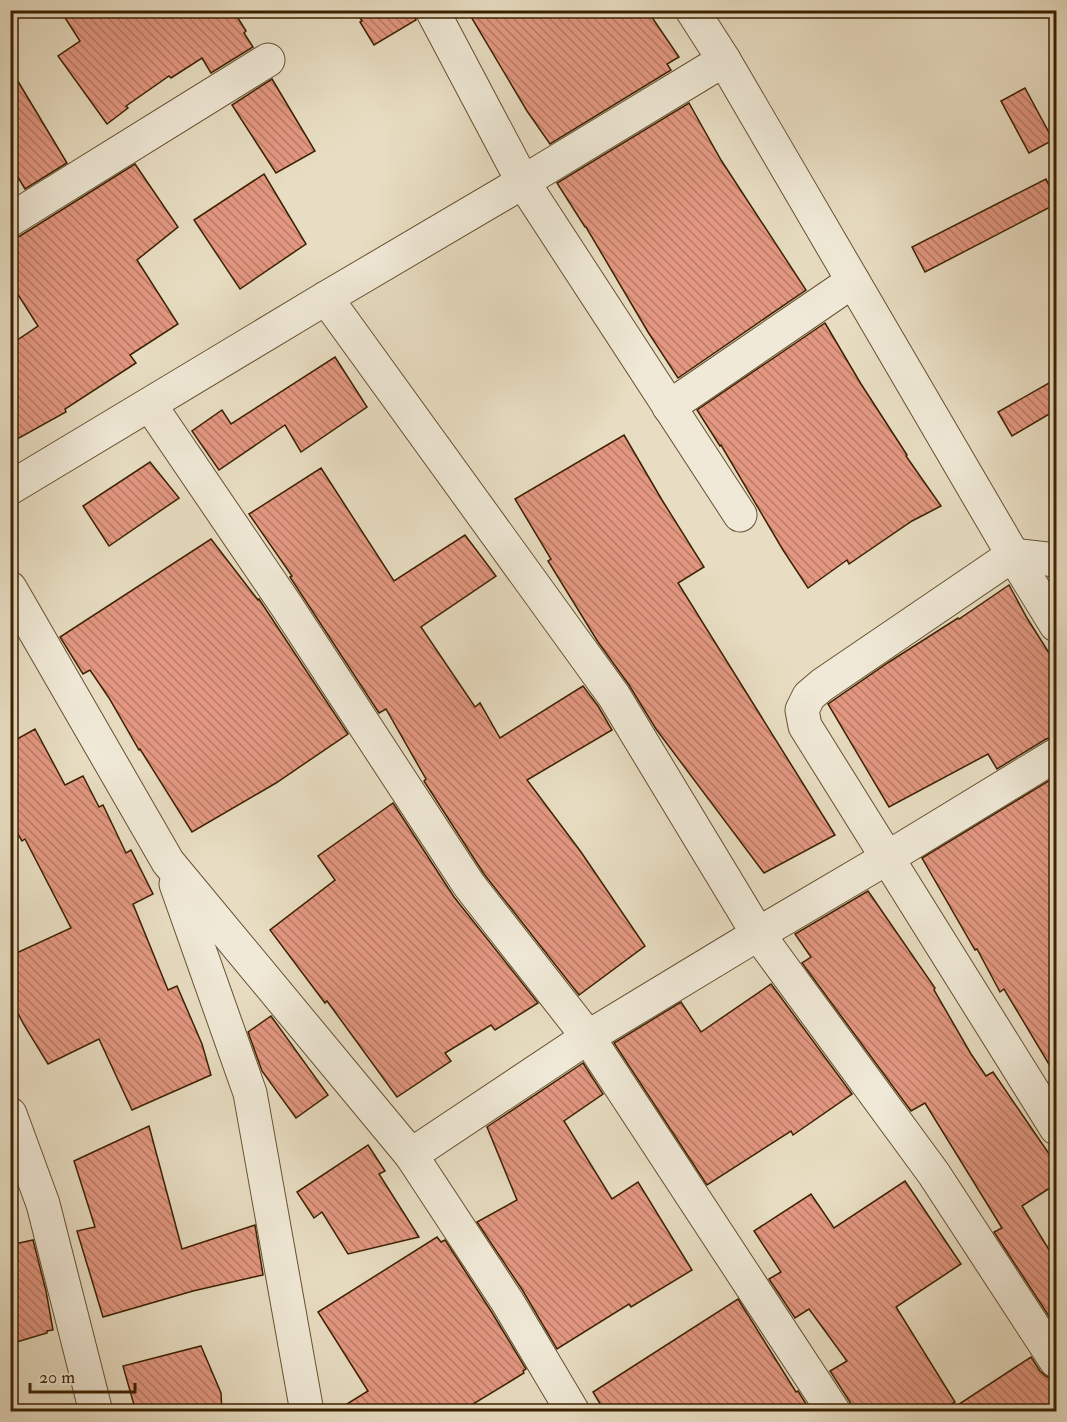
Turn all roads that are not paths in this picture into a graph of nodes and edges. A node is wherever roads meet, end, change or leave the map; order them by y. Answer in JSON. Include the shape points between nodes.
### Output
{"nodes":[{"id":1,"x":432,"y":10,"type":"edge"},
{"id":2,"x":692,"y":10,"type":"edge"},
{"id":3,"x":268,"y":60,"type":"dead end"},
{"id":4,"x":724,"y":60,"type":"junction"},
{"id":5,"x":523,"y":182,"type":"junction"},
{"id":6,"x":10,"y":220,"type":"edge"},
{"id":7,"x":853,"y":281,"type":"junction"},
{"id":8,"x":326,"y":298,"type":"junction"},
{"id":9,"x":150,"y":405,"type":"junction"},
{"id":10,"x":669,"y":407,"type":"junction"},
{"id":11,"x":10,"y":488,"type":"edge"},
{"id":12,"x":740,"y":515,"type":"dead end"},
{"id":13,"x":1013,"y":555,"type":"junction"},
{"id":14,"x":1056,"y":560,"type":"edge"},
{"id":15,"x":10,"y":588,"type":"edge"},
{"id":16,"x":1056,"y":625,"type":"edge"},
{"id":17,"x":1056,"y":755,"type":"edge"},
{"id":18,"x":887,"y":858,"type":"junction"},
{"id":19,"x":168,"y":862,"type":"junction"},
{"id":20,"x":758,"y":934,"type":"junction"},
{"id":21,"x":588,"y":1037,"type":"junction"},
{"id":22,"x":10,"y":1114,"type":"edge"},
{"id":23,"x":1056,"y":1128,"type":"edge"},
{"id":24,"x":411,"y":1155,"type":"junction"},
{"id":25,"x":1056,"y":1360,"type":"edge"},
{"id":26,"x":96,"y":1412,"type":"edge"},
{"id":27,"x":307,"y":1412,"type":"edge"},
{"id":28,"x":573,"y":1412,"type":"edge"},
{"id":29,"x":834,"y":1412,"type":"edge"}],
"edges":[{"from":1,"to":5,"type":"street"},
{"from":2,"to":4,"type":"street"},
{"from":3,"to":6,"type":"street"},
{"from":4,"to":5,"type":"street"},
{"from":4,"to":7,"type":"street"},
{"from":5,"to":8,"type":"street"},
{"from":5,"to":10,"type":"street"},
{"from":7,"to":10,"type":"street"},
{"from":7,"to":13,"type":"street"},
{"from":8,"to":9,"type":"street"},
{"from":8,"to":20,"type":"street","via":[[614,696]]},
{"from":9,"to":11,"type":"street"},
{"from":9,"to":21,"type":"street","via":[[469,885]]},
{"from":10,"to":12,"type":"street"},
{"from":13,"to":14,"type":"street"},
{"from":13,"to":16,"type":"street"},
{"from":13,"to":18,"type":"street","via":[[822,685],[809,696],[802,711],[805,726]]},
{"from":15,"to":19,"type":"street"},
{"from":17,"to":18,"type":"street"},
{"from":18,"to":20,"type":"street"},
{"from":18,"to":23,"type":"street"},
{"from":19,"to":24,"type":"street"},
{"from":19,"to":27,"type":"street","via":[[250,1093]]},
{"from":20,"to":21,"type":"street"},
{"from":20,"to":25,"type":"street","via":[[934,1174]]},
{"from":21,"to":24,"type":"street"},
{"from":21,"to":29,"type":"street"},
{"from":22,"to":26,"type":"street","via":[[43,1204]]},
{"from":24,"to":28,"type":"street"}]}
